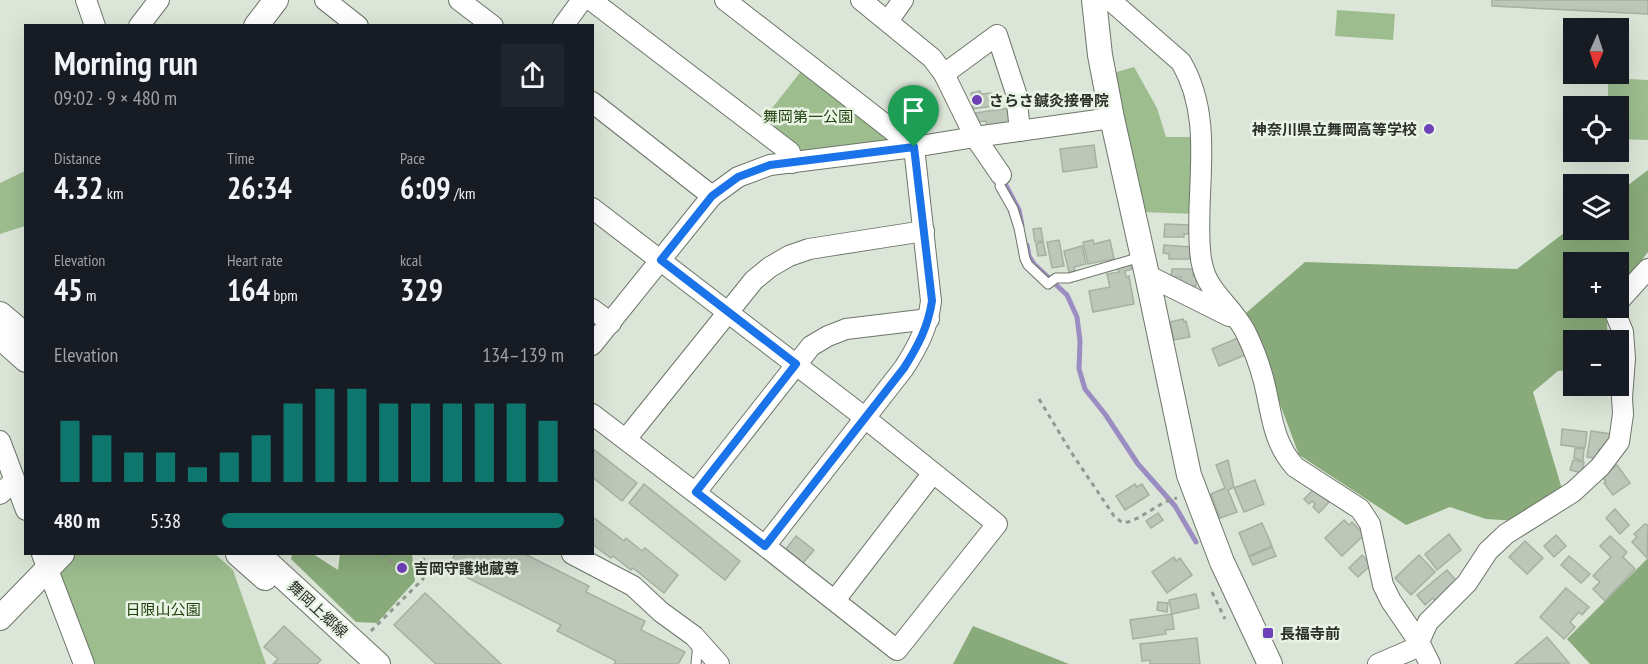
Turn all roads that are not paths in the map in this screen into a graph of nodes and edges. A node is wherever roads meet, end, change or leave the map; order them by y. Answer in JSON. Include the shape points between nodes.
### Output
{"nodes":[{"id":1,"x":86,"y":0,"type":"edge"},
{"id":2,"x":159,"y":0,"type":"edge"},
{"id":3,"x":276,"y":0,"type":"edge"},
{"id":4,"x":325,"y":0,"type":"edge"},
{"id":5,"x":459,"y":0,"type":"edge"},
{"id":6,"x":582,"y":0,"type":"edge"},
{"id":7,"x":591,"y":0,"type":"edge"},
{"id":8,"x":725,"y":0,"type":"edge"},
{"id":9,"x":861,"y":0,"type":"edge"},
{"id":10,"x":903,"y":0,"type":"edge"},
{"id":11,"x":1094,"y":0,"type":"edge"},
{"id":12,"x":1110,"y":0,"type":"edge"},
{"id":13,"x":888,"y":21,"type":"junction"},
{"id":14,"x":94,"y":24,"type":"edge"},
{"id":15,"x":141,"y":24,"type":"edge"},
{"id":16,"x":258,"y":24,"type":"edge"},
{"id":17,"x":355,"y":24,"type":"edge"},
{"id":18,"x":490,"y":24,"type":"edge"},
{"id":19,"x":564,"y":24,"type":"edge"},
{"id":20,"x":944,"y":74,"type":"junction"},
{"id":21,"x":594,"y":104,"type":"edge"},
{"id":22,"x":1112,"y":118,"type":"junction"},
{"id":23,"x":1020,"y":131,"type":"junction"},
{"id":24,"x":975,"y":137,"type":"junction"},
{"id":25,"x":914,"y":147,"type":"junction"},
{"id":26,"x":792,"y":163,"type":"junction"},
{"id":27,"x":999,"y":180,"type":"joint"},
{"id":28,"x":712,"y":196,"type":"junction"},
{"id":29,"x":594,"y":210,"type":"edge"},
{"id":30,"x":924,"y":231,"type":"junction"},
{"id":31,"x":661,"y":260,"type":"junction"},
{"id":32,"x":1145,"y":266,"type":"junction"},
{"id":33,"x":1648,"y":270,"type":"edge"},
{"id":34,"x":1629,"y":290,"type":"edge"},
{"id":35,"x":594,"y":310,"type":"edge"},
{"id":36,"x":728,"y":313,"type":"junction"},
{"id":37,"x":0,"y":314,"type":"edge"},
{"id":38,"x":1617,"y":318,"type":"edge"},
{"id":39,"x":929,"y":319,"type":"junction"},
{"id":40,"x":1236,"y":320,"type":"junction"},
{"id":41,"x":611,"y":323,"type":"junction"},
{"id":42,"x":24,"y":334,"type":"edge"},
{"id":43,"x":0,"y":337,"type":"edge"},
{"id":44,"x":594,"y":343,"type":"edge"},
{"id":45,"x":24,"y":358,"type":"edge"},
{"id":46,"x":796,"y":364,"type":"junction"},
{"id":47,"x":594,"y":415,"type":"edge"},
{"id":48,"x":864,"y":417,"type":"junction"},
{"id":49,"x":626,"y":439,"type":"junction"},
{"id":50,"x":0,"y":441,"type":"edge"},
{"id":51,"x":933,"y":473,"type":"junction"},
{"id":52,"x":14,"y":481,"type":"junction"},
{"id":53,"x":696,"y":492,"type":"junction"},
{"id":54,"x":0,"y":495,"type":"edge"},
{"id":55,"x":24,"y":505,"type":"edge"},
{"id":56,"x":765,"y":546,"type":"junction"},
{"id":57,"x":239,"y":555,"type":"edge"},
{"id":58,"x":259,"y":555,"type":"edge"},
{"id":59,"x":574,"y":555,"type":"edge"},
{"id":60,"x":51,"y":558,"type":"edge"},
{"id":61,"x":835,"y":600,"type":"junction"},
{"id":62,"x":0,"y":618,"type":"edge"},
{"id":63,"x":698,"y":640,"type":"junction"},
{"id":64,"x":1419,"y":642,"type":"junction"},
{"id":65,"x":892,"y":657,"type":"edge"},
{"id":66,"x":81,"y":662,"type":"edge"},
{"id":67,"x":357,"y":664,"type":"edge"},
{"id":68,"x":378,"y":664,"type":"edge"},
{"id":69,"x":696,"y":664,"type":"edge"},
{"id":70,"x":719,"y":664,"type":"edge"},
{"id":71,"x":1270,"y":664,"type":"edge"},
{"id":72,"x":1378,"y":664,"type":"edge"},
{"id":73,"x":1430,"y":664,"type":"edge"}],
"edges":[{"from":1,"to":14,"type":"street"},
{"from":2,"to":15,"type":"street"},
{"from":3,"to":16,"type":"street"},
{"from":4,"to":17,"type":"street"},
{"from":5,"to":18,"type":"street"},
{"from":6,"to":19,"type":"street"},
{"from":7,"to":26,"type":"street","via":[[790,152]]},
{"from":8,"to":25,"type":"street"},
{"from":9,"to":13,"type":"street"},
{"from":10,"to":13,"type":"street"},
{"from":11,"to":22,"type":"street"},
{"from":12,"to":40,"type":"street","via":[[1181,62],[1188,74],[1196,96],[1203,141],[1200,251],[1208,284]]},
{"from":13,"to":20,"type":"street","via":[[932,58]]},
{"from":20,"to":23,"type":"street","via":[[997,35],[1017,93]]},
{"from":20,"to":24,"type":"street"},
{"from":21,"to":28,"type":"street"},
{"from":22,"to":23,"type":"street"},
{"from":22,"to":32,"type":"street"},
{"from":23,"to":24,"type":"street"},
{"from":24,"to":25,"type":"street"},
{"from":24,"to":27,"type":"street"},
{"from":25,"to":26,"type":"street"},
{"from":25,"to":30,"type":"street"},
{"from":26,"to":28,"type":"street","via":[[770,165],[738,177]]},
{"from":27,"to":32,"type":"lane","via":[[1013,209],[1025,259],[1048,284],[1056,278]]},
{"from":28,"to":31,"type":"street"},
{"from":29,"to":31,"type":"street"},
{"from":30,"to":36,"type":"street","via":[[809,249],[789,256],[754,280]]},
{"from":30,"to":39,"type":"street","via":[[932,301]]},
{"from":31,"to":36,"type":"street"},
{"from":31,"to":41,"type":"street"},
{"from":32,"to":40,"type":"street"},
{"from":32,"to":71,"type":"street","via":[[1189,476],[1222,562]]},
{"from":33,"to":34,"type":"street"},
{"from":35,"to":41,"type":"street"},
{"from":36,"to":46,"type":"street"},
{"from":36,"to":49,"type":"street"},
{"from":37,"to":42,"type":"street"},
{"from":38,"to":64,"type":"street","via":[[1625,357],[1619,442],[1573,492],[1506,534],[1488,551],[1467,584],[1428,622]]},
{"from":39,"to":46,"type":"street","via":[[846,329],[812,346]]},
{"from":39,"to":48,"type":"street","via":[[904,368]]},
{"from":40,"to":64,"type":"street","via":[[1263,377],[1273,429],[1288,459],[1360,509],[1370,524],[1383,585]]},
{"from":41,"to":44,"type":"street"},
{"from":43,"to":45,"type":"street"},
{"from":46,"to":48,"type":"street"},
{"from":46,"to":53,"type":"street"},
{"from":47,"to":49,"type":"street"},
{"from":48,"to":51,"type":"street"},
{"from":48,"to":56,"type":"street"},
{"from":49,"to":53,"type":"street"},
{"from":50,"to":52,"type":"street"},
{"from":51,"to":61,"type":"street"},
{"from":51,"to":65,"type":"street","via":[[997,524]]},
{"from":52,"to":54,"type":"street"},
{"from":52,"to":55,"type":"street"},
{"from":53,"to":56,"type":"street"},
{"from":56,"to":61,"type":"street"},
{"from":57,"to":67,"type":"street","name":"舞岡上郷線"},
{"from":58,"to":68,"type":"street","name":"舞岡上郷線"},
{"from":59,"to":63,"type":"street","via":[[633,586]]},
{"from":60,"to":62,"type":"street"},
{"from":60,"to":66,"type":"street"},
{"from":61,"to":65,"type":"street"},
{"from":63,"to":69,"type":"lane"},
{"from":63,"to":70,"type":"street"},
{"from":64,"to":72,"type":"street","via":[[1413,649]]},
{"from":64,"to":73,"type":"street"}]}
